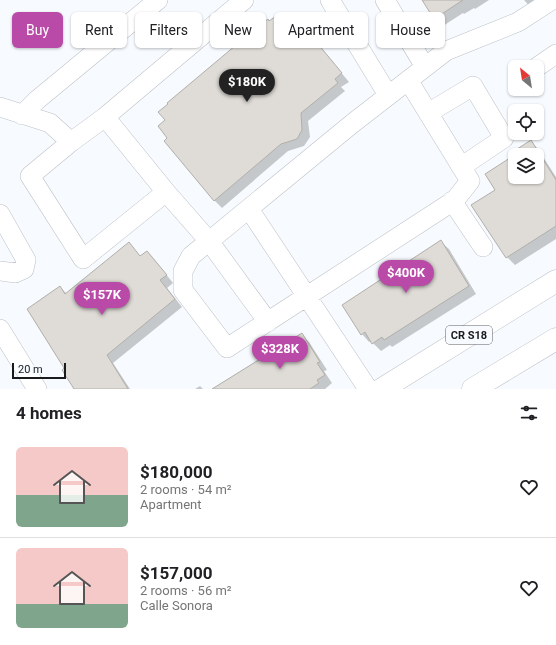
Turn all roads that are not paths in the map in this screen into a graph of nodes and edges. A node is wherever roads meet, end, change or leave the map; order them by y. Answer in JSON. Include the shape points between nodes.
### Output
{"nodes":[{"id":1,"x":158,"y":0,"type":"edge"},
{"id":2,"x":244,"y":0,"type":"edge"},
{"id":3,"x":330,"y":0,"type":"edge"},
{"id":4,"x":385,"y":0,"type":"edge"},
{"id":5,"x":552,"y":0,"type":"edge"},
{"id":6,"x":556,"y":54,"type":"edge"},
{"id":7,"x":544,"y":62,"type":"edge"},
{"id":8,"x":425,"y":67,"type":"junction"},
{"id":9,"x":408,"y":80,"type":"junction"},
{"id":10,"x":388,"y":95,"type":"junction"},
{"id":11,"x":0,"y":107,"type":"edge"},
{"id":12,"x":428,"y":113,"type":"junction"},
{"id":13,"x":22,"y":115,"type":"junction"},
{"id":14,"x":105,"y":116,"type":"junction"},
{"id":15,"x":71,"y":142,"type":"junction"},
{"id":16,"x":462,"y":167,"type":"junction"},
{"id":17,"x":166,"y":192,"type":"junction"},
{"id":18,"x":452,"y":201,"type":"junction"},
{"id":19,"x":249,"y":209,"type":"junction"},
{"id":20,"x":0,"y":214,"type":"edge"},
{"id":21,"x":209,"y":241,"type":"junction"},
{"id":22,"x":482,"y":247,"type":"dead end"},
{"id":23,"x":0,"y":271,"type":"edge"},
{"id":24,"x":556,"y":281,"type":"edge"},
{"id":25,"x":306,"y":297,"type":"junction"},
{"id":26,"x":268,"y":322,"type":"junction"},
{"id":27,"x":0,"y":329,"type":"edge"},
{"id":28,"x":556,"y":339,"type":"edge"},
{"id":29,"x":37,"y":389,"type":"edge"},
{"id":30,"x":368,"y":389,"type":"edge"},
{"id":31,"x":382,"y":389,"type":"edge"},
{"id":32,"x":473,"y":389,"type":"edge"}],
"edges":[{"from":1,"to":13,"type":"street"},
{"from":2,"to":14,"type":"street"},
{"from":3,"to":10,"type":"street"},
{"from":4,"to":8,"type":"street"},
{"from":5,"to":8,"type":"street","via":[[518,22],[446,51]]},
{"from":6,"to":7,"type":"street"},
{"from":8,"to":9,"type":"street"},
{"from":9,"to":10,"type":"street"},
{"from":9,"to":12,"type":"street"},
{"from":10,"to":19,"type":"street"},
{"from":11,"to":13,"type":"street"},
{"from":12,"to":16,"type":"street"},
{"from":12,"to":16,"type":"street","via":[[473,86],[504,138]]},
{"from":13,"to":15,"type":"street","via":[[50,123]]},
{"from":14,"to":15,"type":"street"},
{"from":14,"to":17,"type":"street"},
{"from":15,"to":17,"type":"street","via":[[30,176],[83,259]]},
{"from":16,"to":18,"type":"street","via":[[470,181]]},
{"from":17,"to":21,"type":"street"},
{"from":18,"to":22,"type":"street"},
{"from":18,"to":25,"type":"street"},
{"from":19,"to":21,"type":"street"},
{"from":19,"to":25,"type":"street"},
{"from":20,"to":23,"type":"street","via":[[26,260],[24,269],[20,271]]},
{"from":21,"to":26,"type":"street"},
{"from":21,"to":26,"type":"street","via":[[191,256],[183,271],[183,290],[227,348]]},
{"from":24,"to":31,"type":"main road","number":"CR S18"},
{"from":25,"to":26,"type":"street"},
{"from":25,"to":30,"type":"street"},
{"from":27,"to":29,"type":"street"},
{"from":28,"to":32,"type":"main road"}]}
